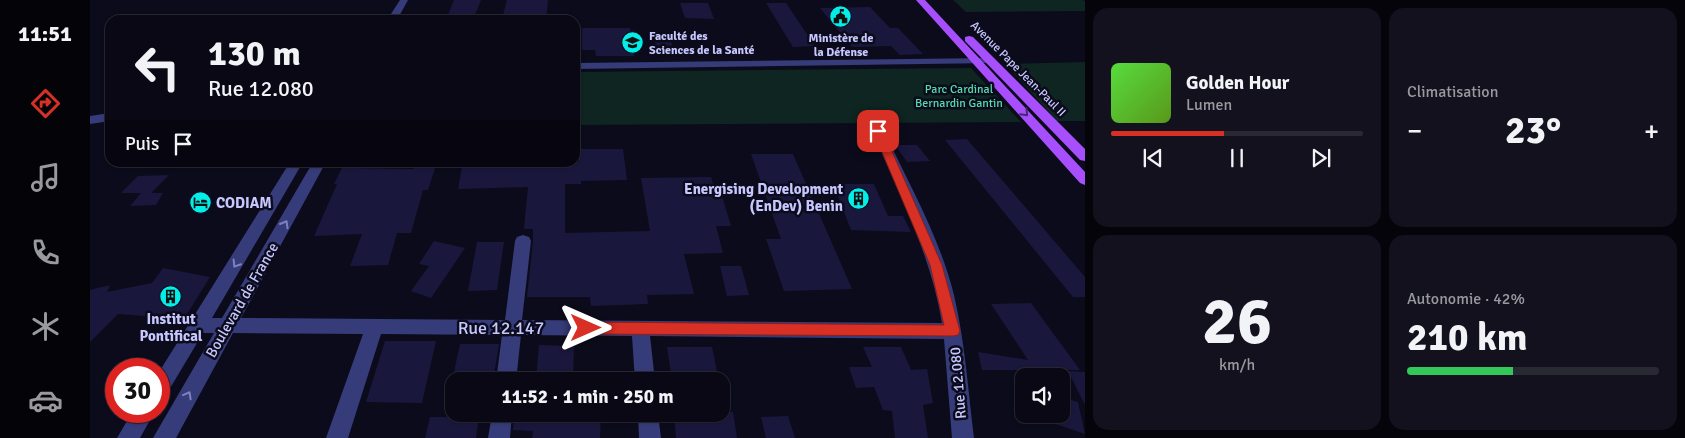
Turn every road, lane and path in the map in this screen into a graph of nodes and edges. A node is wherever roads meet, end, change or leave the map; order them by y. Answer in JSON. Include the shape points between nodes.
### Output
{"nodes":[{"id":1,"x":404,"y":0,"type":"edge"},
{"id":2,"x":920,"y":0,"type":"edge"},
{"id":3,"x":930,"y":0,"type":"edge"},
{"id":4,"x":395,"y":15,"type":"edge"},
{"id":5,"x":976,"y":61,"type":"junction"},
{"id":6,"x":991,"y":61,"type":"junction"},
{"id":7,"x":580,"y":66,"type":"edge"},
{"id":8,"x":105,"y":118,"type":"edge"},
{"id":9,"x":90,"y":120,"type":"edge"},
{"id":10,"x":878,"y":131,"type":"dead end"},
{"id":11,"x":1085,"y":158,"type":"edge"},
{"id":12,"x":294,"y":167,"type":"edge"},
{"id":13,"x":317,"y":167,"type":"edge"},
{"id":14,"x":1085,"y":180,"type":"edge"},
{"id":15,"x":523,"y":241,"type":"dead end"},
{"id":16,"x":198,"y":325,"type":"junction"},
{"id":17,"x":226,"y":326,"type":"junction"},
{"id":18,"x":374,"y":327,"type":"junction"},
{"id":19,"x":512,"y":328,"type":"junction"},
{"id":20,"x":640,"y":329,"type":"junction"},
{"id":21,"x":953,"y":331,"type":"junction"},
{"id":22,"x":170,"y":371,"type":"edge"},
{"id":23,"x":507,"y":372,"type":"edge"},
{"id":24,"x":644,"y":372,"type":"edge"},
{"id":25,"x":501,"y":422,"type":"edge"},
{"id":26,"x":649,"y":422,"type":"edge"},
{"id":27,"x":137,"y":423,"type":"edge"},
{"id":28,"x":128,"y":438,"type":"edge"},
{"id":29,"x":164,"y":438,"type":"edge"},
{"id":30,"x":337,"y":438,"type":"edge"},
{"id":31,"x":499,"y":438,"type":"edge"},
{"id":32,"x":650,"y":438,"type":"edge"},
{"id":33,"x":963,"y":438,"type":"edge"}],
"edges":[{"from":1,"to":4,"type":"street"},
{"from":2,"to":5,"type":"main road","name":"Avenue Pape Jean-Paul II"},
{"from":3,"to":6,"type":"main road","name":"Avenue Pape Jean-Paul II"},
{"from":5,"to":6,"type":"street"},
{"from":5,"to":7,"type":"street"},
{"from":5,"to":14,"type":"main road","name":"Avenue Pape Jean-Paul II","one_way":true},
{"from":6,"to":11,"type":"main road","name":"Avenue Pape Jean-Paul II"},
{"from":8,"to":9,"type":"street"},
{"from":10,"to":21,"type":"street","name":"Rue 12.080","via":[[936,265]]},
{"from":12,"to":16,"type":"street","name":"Boulevard de France","one_way":true},
{"from":17,"to":13,"type":"street","name":"Boulevard de France","one_way":true},
{"from":15,"to":19,"type":"street"},
{"from":16,"to":17,"type":"street","name":"Rue 12.147"},
{"from":16,"to":22,"type":"street","name":"Boulevard de France"},
{"from":17,"to":18,"type":"street","name":"Rue 12.147"},
{"from":29,"to":17,"type":"street","name":"Boulevard de France","one_way":true},
{"from":18,"to":19,"type":"street","name":"Rue 12.147"},
{"from":18,"to":30,"type":"street"},
{"from":19,"to":20,"type":"street","name":"Rue 12.147"},
{"from":19,"to":23,"type":"street"},
{"from":20,"to":21,"type":"street","name":"Rue 12.147"},
{"from":20,"to":24,"type":"street"},
{"from":21,"to":33,"type":"street","name":"Rue 12.080"},
{"from":25,"to":31,"type":"street"},
{"from":26,"to":32,"type":"street"},
{"from":27,"to":28,"type":"street"}]}
